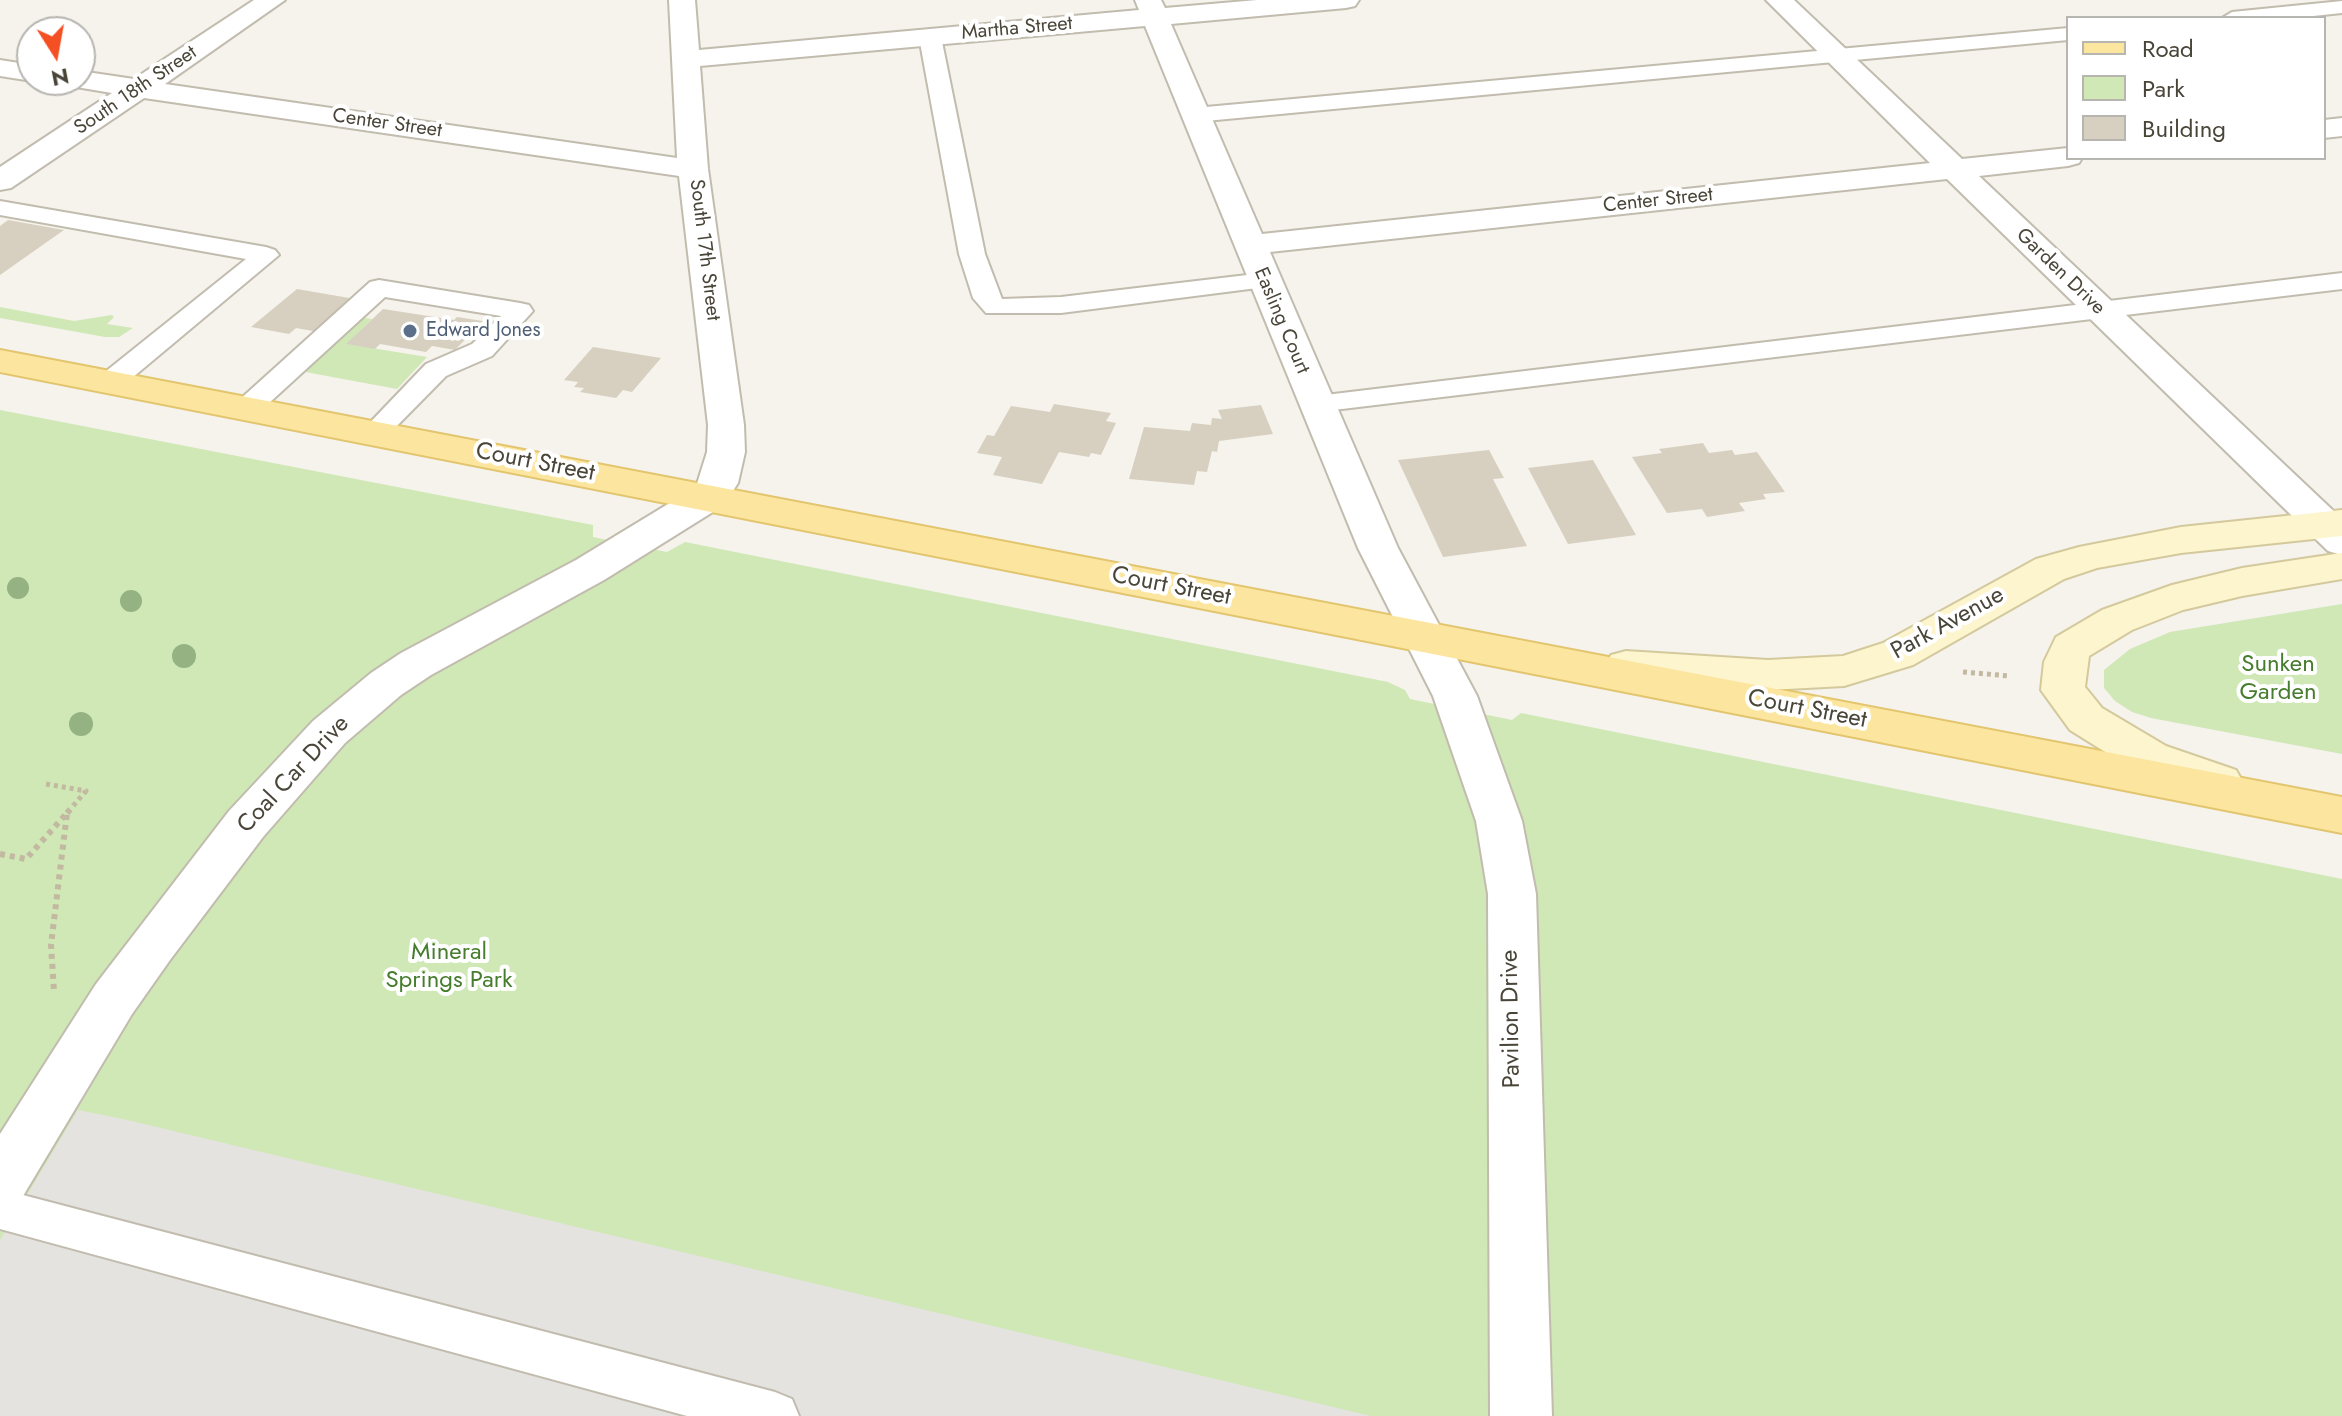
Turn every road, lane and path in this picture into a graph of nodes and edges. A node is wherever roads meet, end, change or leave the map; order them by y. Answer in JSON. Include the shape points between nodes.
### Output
{"nodes":[{"id":1,"x":272,"y":0,"type":"edge"},
{"id":2,"x":682,"y":0,"type":"edge"},
{"id":3,"x":1346,"y":0,"type":"edge"},
{"id":4,"x":1779,"y":0,"type":"edge"},
{"id":5,"x":2342,"y":7,"type":"edge"},
{"id":6,"x":1151,"y":9,"type":"edge"},
{"id":7,"x":2252,"y":16,"type":"edge"},
{"id":8,"x":2066,"y":34,"type":"edge"},
{"id":9,"x":930,"y":37,"type":"junction"},
{"id":10,"x":1836,"y":56,"type":"junction"},
{"id":11,"x":688,"y":59,"type":"junction"},
{"id":12,"x":96,"y":82,"type":"edge"},
{"id":13,"x":140,"y":88,"type":"junction"},
{"id":14,"x":1195,"y":115,"type":"junction"},
{"id":15,"x":2066,"y":157,"type":"edge"},
{"id":16,"x":693,"y":169,"type":"junction"},
{"id":17,"x":1953,"y":170,"type":"junction"},
{"id":18,"x":0,"y":181,"type":"edge"},
{"id":19,"x":0,"y":208,"type":"edge"},
{"id":20,"x":1249,"y":245,"type":"junction"},
{"id":21,"x":1264,"y":281,"type":"junction"},
{"id":22,"x":2342,"y":281,"type":"edge"},
{"id":23,"x":2100,"y":310,"type":"junction"},
{"id":24,"x":0,"y":361,"type":"edge"},
{"id":25,"x":110,"y":382,"type":"junction"},
{"id":26,"x":1317,"y":404,"type":"junction"},
{"id":27,"x":247,"y":408,"type":"junction"},
{"id":28,"x":375,"y":432,"type":"junction"},
{"id":29,"x":710,"y":496,"type":"junction"},
{"id":30,"x":2336,"y":530,"type":"edge"},
{"id":31,"x":2342,"y":566,"type":"edge"},
{"id":32,"x":1425,"y":637,"type":"junction"},
{"id":33,"x":1548,"y":659,"type":"junction"},
{"id":34,"x":46,"y":784,"type":"dead end"},
{"id":35,"x":67,"y":813,"type":"junction"},
{"id":36,"x":2332,"y":813,"type":"edge"},
{"id":37,"x":0,"y":854,"type":"edge"},
{"id":38,"x":56,"y":999,"type":"dead end"},
{"id":39,"x":0,"y":1183,"type":"edge"},
{"id":40,"x":0,"y":1209,"type":"edge"},
{"id":41,"x":775,"y":1416,"type":"edge"},
{"id":42,"x":1521,"y":1416,"type":"edge"}],
"edges":[{"from":1,"to":13,"type":"street","name":"South 18th Street"},
{"from":2,"to":11,"type":"street","name":"South 17th Street"},
{"from":3,"to":6,"type":"street","name":"Martha Street"},
{"from":4,"to":10,"type":"street","name":"Garden Drive"},
{"from":5,"to":7,"type":"lane"},
{"from":6,"to":9,"type":"street","name":"Martha Street"},
{"from":6,"to":14,"type":"street","name":"Easling Court"},
{"from":8,"to":10,"type":"lane"},
{"from":9,"to":11,"type":"street","name":"Martha Street"},
{"from":9,"to":21,"type":"lane","via":[[972,254],[986,298],[995,307],[1061,305]]},
{"from":10,"to":14,"type":"lane"},
{"from":10,"to":17,"type":"street","name":"Garden Drive"},
{"from":11,"to":16,"type":"street","name":"South 17th Street"},
{"from":12,"to":13,"type":"street","name":"Center Street"},
{"from":13,"to":16,"type":"street","name":"Center Street"},
{"from":13,"to":18,"type":"street","name":"South 18th Street"},
{"from":14,"to":20,"type":"street","name":"Easling Court"},
{"from":15,"to":17,"type":"street","name":"Center Street"},
{"from":16,"to":29,"type":"street","name":"South 17th Street","via":[[726,425],[726,452],[719,483]]},
{"from":17,"to":20,"type":"street","name":"Center Street"},
{"from":17,"to":23,"type":"street","name":"Garden Drive"},
{"from":19,"to":25,"type":"lane","via":[[266,255]]},
{"from":20,"to":21,"type":"street","name":"Easling Court"},
{"from":21,"to":26,"type":"street","name":"Easling Court"},
{"from":22,"to":23,"type":"lane"},
{"from":23,"to":26,"type":"lane"},
{"from":23,"to":30,"type":"street","name":"Garden Drive"},
{"from":24,"to":25,"type":"main road","name":"Court Street"},
{"from":25,"to":27,"type":"main road","name":"Court Street"},
{"from":26,"to":32,"type":"street","name":"Easling Court","via":[[1378,548]]},
{"from":27,"to":28,"type":"main road","name":"Court Street"},
{"from":27,"to":28,"type":"lane","via":[[379,288],[520,311],[482,350],[436,370]]},
{"from":28,"to":29,"type":"main road","name":"Court Street"},
{"from":29,"to":32,"type":"main road","name":"Court Street"},
{"from":29,"to":39,"type":"street","name":"Coal Car Drive","via":[[590,570],[416,664],[329,732],[246,824],[152,946]]},
{"from":30,"to":33,"type":"street","name":"Park Avenue","via":[[2181,540],[2093,556],[2050,569],[1898,654],[1844,671],[1755,675]]},
{"from":31,"to":36,"type":"street","via":[[2242,582],[2137,611],[2071,647],[2062,680],[2063,690],[2086,719],[2150,758]]},
{"from":32,"to":33,"type":"main road","name":"Court Street"},
{"from":32,"to":42,"type":"street","name":"Pavilion Drive","via":[[1455,696],[1499,821],[1512,894]]},
{"from":33,"to":36,"type":"main road","name":"Court Street"},
{"from":34,"to":35,"type":"path","via":[[86,791]]},
{"from":35,"to":37,"type":"path","via":[[26,859]]},
{"from":35,"to":38,"type":"path","via":[[51,945]]},
{"from":40,"to":41,"type":"lane"}]}
